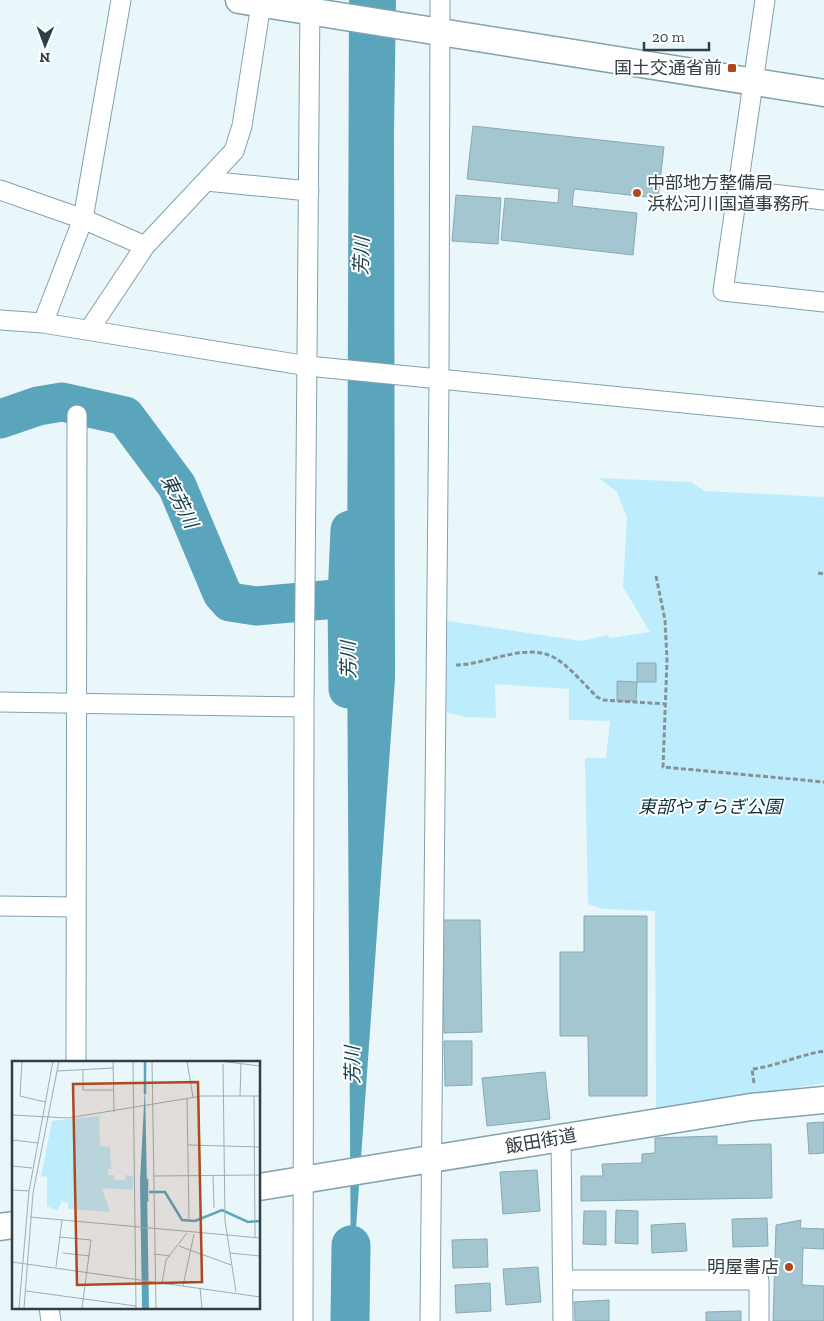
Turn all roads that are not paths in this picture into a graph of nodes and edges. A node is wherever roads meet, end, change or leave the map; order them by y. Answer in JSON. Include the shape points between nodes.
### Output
{"nodes":[{"id":1,"x":121,"y":0,"type":"edge"},
{"id":2,"x":440,"y":0,"type":"edge"},
{"id":3,"x":765,"y":0,"type":"edge"},
{"id":4,"x":250,"y":2,"type":"edge"},
{"id":5,"x":314,"y":9,"type":"edge"},
{"id":6,"x":435,"y":32,"type":"junction"},
{"id":7,"x":752,"y":81,"type":"junction"},
{"id":8,"x":824,"y":93,"type":"edge"},
{"id":9,"x":206,"y":181,"type":"junction"},
{"id":10,"x":0,"y":190,"type":"edge"},
{"id":11,"x":737,"y":190,"type":"junction"},
{"id":12,"x":309,"y":191,"type":"junction"},
{"id":13,"x":824,"y":200,"type":"edge"},
{"id":14,"x":83,"y":219,"type":"junction"},
{"id":15,"x":144,"y":246,"type":"junction"},
{"id":16,"x":824,"y":302,"type":"edge"},
{"id":17,"x":0,"y":320,"type":"edge"},
{"id":18,"x":43,"y":323,"type":"junction"},
{"id":19,"x":90,"y":330,"type":"junction"},
{"id":20,"x":311,"y":367,"type":"junction"},
{"id":21,"x":435,"y":379,"type":"junction"},
{"id":22,"x":77,"y":415,"type":"dead end"},
{"id":23,"x":824,"y":417,"type":"edge"},
{"id":24,"x":0,"y":702,"type":"edge"},
{"id":25,"x":77,"y":703,"type":"junction"},
{"id":26,"x":304,"y":707,"type":"junction"},
{"id":27,"x":0,"y":906,"type":"edge"},
{"id":28,"x":76,"y":907,"type":"junction"},
{"id":29,"x":76,"y":1061,"type":"edge"},
{"id":30,"x":824,"y":1100,"type":"edge"},
{"id":31,"x":561,"y":1137,"type":"junction"},
{"id":32,"x":430,"y":1160,"type":"junction"},
{"id":33,"x":304,"y":1180,"type":"junction"},
{"id":34,"x":260,"y":1187,"type":"edge"},
{"id":35,"x":563,"y":1280,"type":"junction"},
{"id":36,"x":49,"y":1308,"type":"edge"},
{"id":37,"x":51,"y":1321,"type":"edge"},
{"id":38,"x":303,"y":1321,"type":"edge"},
{"id":39,"x":430,"y":1321,"type":"edge"},
{"id":40,"x":563,"y":1321,"type":"edge"},
{"id":41,"x":759,"y":1321,"type":"edge"}],
"edges":[{"from":1,"to":14,"type":"street"},
{"from":2,"to":6,"type":"street"},
{"from":3,"to":7,"type":"street"},
{"from":4,"to":5,"type":"street"},
{"from":4,"to":9,"type":"street","via":[[242,126],[234,151]]},
{"from":5,"to":6,"type":"street"},
{"from":5,"to":12,"type":"street"},
{"from":6,"to":7,"type":"street"},
{"from":6,"to":21,"type":"street"},
{"from":7,"to":8,"type":"street"},
{"from":7,"to":11,"type":"street"},
{"from":9,"to":12,"type":"street"},
{"from":9,"to":15,"type":"street"},
{"from":10,"to":14,"type":"street"},
{"from":11,"to":13,"type":"street"},
{"from":11,"to":16,"type":"street","via":[[723,291]]},
{"from":12,"to":20,"type":"street"},
{"from":14,"to":15,"type":"street"},
{"from":14,"to":18,"type":"street"},
{"from":15,"to":19,"type":"street"},
{"from":17,"to":18,"type":"street"},
{"from":18,"to":19,"type":"street"},
{"from":19,"to":20,"type":"street"},
{"from":20,"to":21,"type":"street"},
{"from":20,"to":26,"type":"street"},
{"from":21,"to":23,"type":"street"},
{"from":21,"to":32,"type":"street","via":[[436,666]]},
{"from":22,"to":25,"type":"street"},
{"from":24,"to":25,"type":"street"},
{"from":25,"to":26,"type":"street"},
{"from":25,"to":28,"type":"street"},
{"from":26,"to":33,"type":"street"},
{"from":27,"to":28,"type":"street"},
{"from":28,"to":29,"type":"street"},
{"from":30,"to":31,"type":"street","name":"飯田街道","via":[[758,1106]]},
{"from":31,"to":32,"type":"street","name":"飯田街道"},
{"from":31,"to":35,"type":"street"},
{"from":32,"to":33,"type":"street","name":"飯田街道"},
{"from":32,"to":39,"type":"street"},
{"from":33,"to":34,"type":"street","name":"飯田街道"},
{"from":33,"to":38,"type":"street"},
{"from":35,"to":40,"type":"street"},
{"from":35,"to":41,"type":"street","via":[[759,1280]]},
{"from":36,"to":37,"type":"street"}]}
